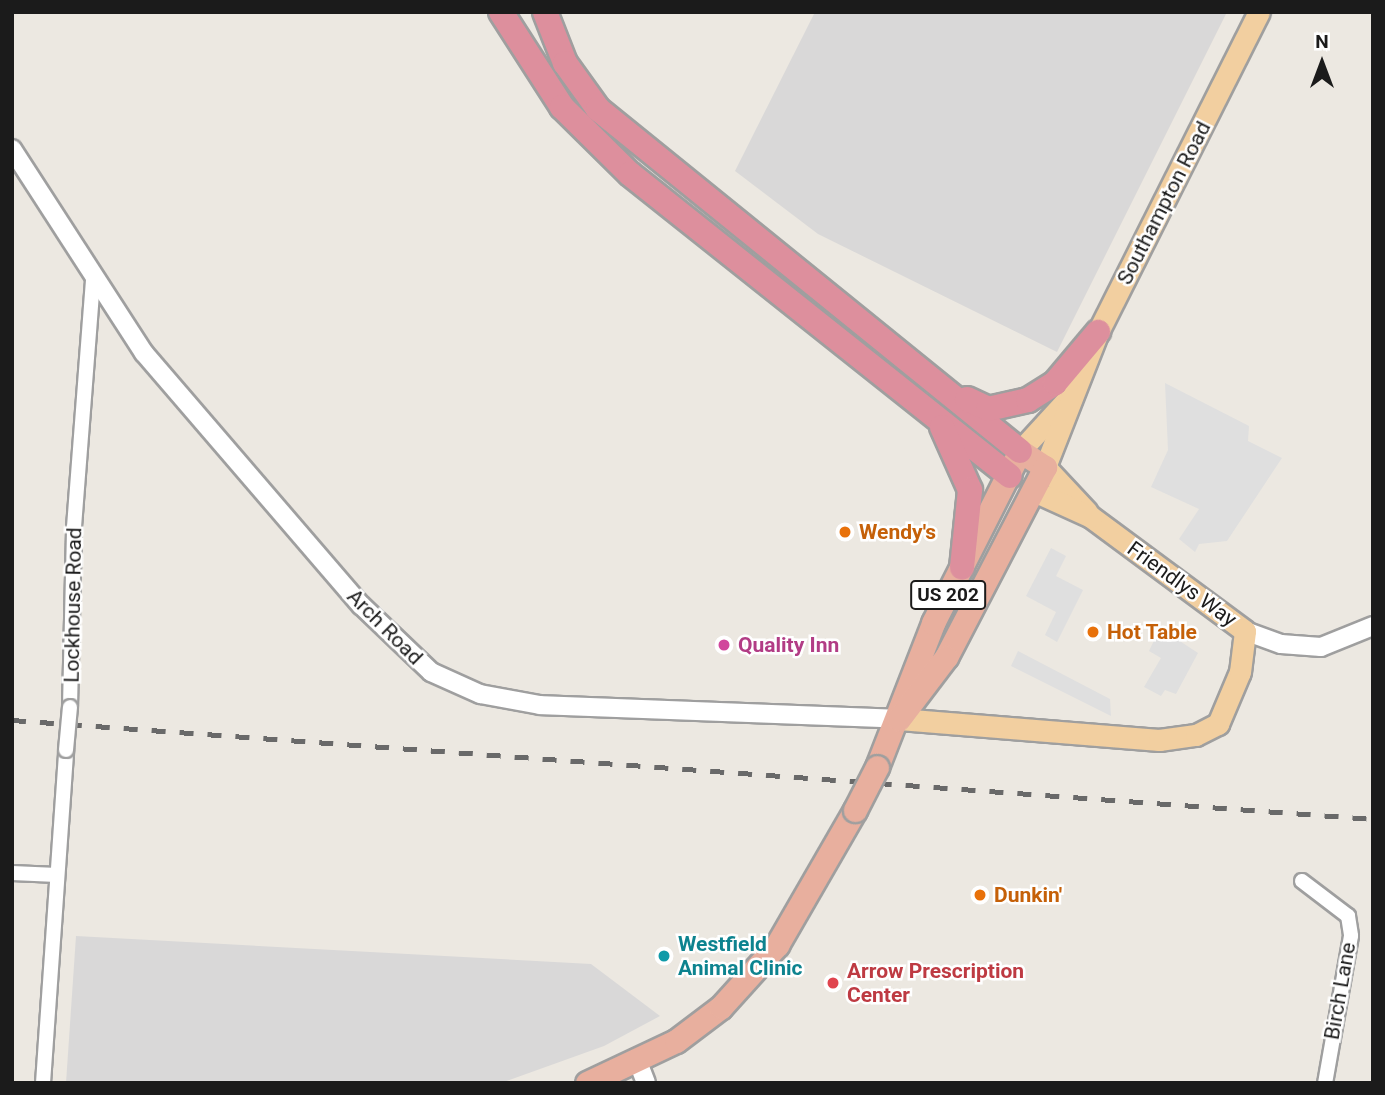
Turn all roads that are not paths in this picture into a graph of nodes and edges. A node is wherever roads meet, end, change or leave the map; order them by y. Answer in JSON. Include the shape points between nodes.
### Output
{"nodes":[{"id":1,"x":501,"y":12,"type":"edge"},
{"id":2,"x":529,"y":12,"type":"edge"},
{"id":3,"x":545,"y":12,"type":"edge"},
{"id":4,"x":561,"y":12,"type":"edge"},
{"id":5,"x":1259,"y":12,"type":"edge"},
{"id":6,"x":591,"y":116,"type":"junction"},
{"id":7,"x":12,"y":149,"type":"edge"},
{"id":8,"x":93,"y":280,"type":"junction"},
{"id":9,"x":1098,"y":331,"type":"junction"},
{"id":10,"x":946,"y":389,"type":"junction"},
{"id":11,"x":914,"y":395,"type":"junction"},
{"id":12,"x":1072,"y":395,"type":"junction"},
{"id":13,"x":1020,"y":451,"type":"junction"},
{"id":14,"x":1045,"y":467,"type":"junction"},
{"id":15,"x":1010,"y":476,"type":"junction"},
{"id":16,"x":1034,"y":491,"type":"junction"},
{"id":17,"x":1091,"y":517,"type":"junction"},
{"id":18,"x":962,"y":568,"type":"junction"},
{"id":19,"x":1373,"y":626,"type":"edge"},
{"id":20,"x":1245,"y":631,"type":"junction"},
{"id":21,"x":899,"y":719,"type":"junction"},
{"id":22,"x":12,"y":873,"type":"edge"},
{"id":23,"x":57,"y":875,"type":"junction"},
{"id":24,"x":1302,"y":881,"type":"dead end"},
{"id":25,"x":642,"y":1072,"type":"edge"},
{"id":26,"x":43,"y":1083,"type":"edge"},
{"id":27,"x":587,"y":1083,"type":"edge"},
{"id":28,"x":1325,"y":1083,"type":"edge"}],
"edges":[{"from":1,"to":6,"type":"highway","via":[[562,107]]},
{"from":2,"to":6,"type":"highway"},
{"from":3,"to":6,"type":"highway"},
{"from":4,"to":6,"type":"highway"},
{"from":5,"to":9,"type":"main road","name":"Southampton Road","number":"US 202"},
{"from":6,"to":10,"type":"highway"},
{"from":6,"to":11,"type":"highway","via":[[664,204]]},
{"from":7,"to":8,"type":"street"},
{"from":8,"to":21,"type":"street","name":"Arch Road","via":[[144,352],[308,546],[405,651],[452,684],[540,705]]},
{"from":8,"to":23,"type":"street","name":"Lockhouse Road","bridge":true,"via":[[74,527],[70,707]]},
{"from":9,"to":10,"type":"highway","via":[[1055,383],[1021,403],[988,409]]},
{"from":9,"to":12,"type":"main road","name":"Southampton Road","number":"US 202"},
{"from":10,"to":13,"type":"highway"},
{"from":11,"to":15,"type":"highway"},
{"from":11,"to":18,"type":"highway","via":[[948,437],[966,471],[971,516]]},
{"from":12,"to":13,"type":"main road","name":"Southampton Road","number":"US 202"},
{"from":12,"to":14,"type":"main road","name":"Southampton Road","number":"US 202"},
{"from":13,"to":14,"type":"highway","name":"Friendlys Way"},
{"from":13,"to":15,"type":"highway","name":"Southampton Road","number":"US 202"},
{"from":14,"to":16,"type":"highway","name":"Southampton Road","number":"US 202"},
{"from":14,"to":17,"type":"main road","name":"Friendlys Way"},
{"from":15,"to":16,"type":"highway","name":"Friendlys Way"},
{"from":15,"to":18,"type":"highway","name":"Southampton Road","number":"US 202"},
{"from":16,"to":17,"type":"main road","name":"Friendlys Way"},
{"from":16,"to":21,"type":"highway","name":"Southampton Road","number":"US 202","via":[[932,680]]},
{"from":17,"to":20,"type":"main road","name":"Friendlys Way"},
{"from":18,"to":21,"type":"highway","name":"Southampton Road","number":"US 202","via":[[933,623]]},
{"from":19,"to":20,"type":"street","name":"Friendlys Way","via":[[1329,646],[1276,643]]},
{"from":20,"to":21,"type":"main road","via":[[1231,699],[1218,724],[1196,735],[1137,739]]},
{"from":21,"to":25,"type":"highway","name":"Southampton Road","number":"US 202","bridge":true,"via":[[855,810],[777,945],[721,1007]]},
{"from":22,"to":23,"type":"street"},
{"from":23,"to":26,"type":"street","name":"Lockhouse Road"},
{"from":24,"to":28,"type":"street","name":"Birch Lane","via":[[1348,916],[1351,936]]},
{"from":25,"to":27,"type":"highway","number":"US 202"}]}
